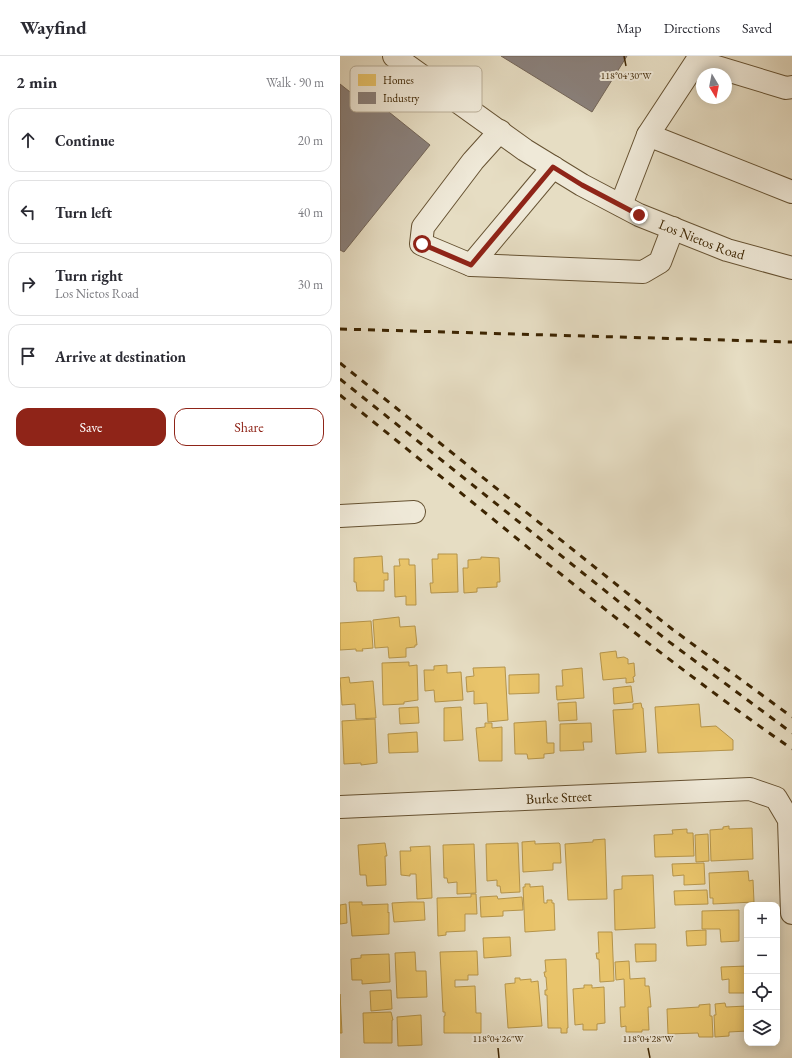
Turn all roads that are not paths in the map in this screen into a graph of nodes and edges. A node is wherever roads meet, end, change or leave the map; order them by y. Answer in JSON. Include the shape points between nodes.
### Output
{"nodes":[{"id":1,"x":394,"y":56,"type":"edge"},
{"id":2,"x":698,"y":58,"type":"edge"},
{"id":3,"x":408,"y":66,"type":"edge"},
{"id":4,"x":792,"y":87,"type":"edge"},
{"id":5,"x":473,"y":112,"type":"edge"},
{"id":6,"x":500,"y":131,"type":"junction"},
{"id":7,"x":648,"y":135,"type":"junction"},
{"id":8,"x":553,"y":167,"type":"junction"},
{"id":9,"x":792,"y":192,"type":"edge"},
{"id":10,"x":621,"y":205,"type":"junction"},
{"id":11,"x":674,"y":228,"type":"junction"},
{"id":12,"x":471,"y":265,"type":"junction"},
{"id":13,"x":792,"y":268,"type":"edge"},
{"id":14,"x":414,"y":512,"type":"dead end"},
{"id":15,"x":340,"y":516,"type":"edge"},
{"id":16,"x":340,"y":806,"type":"edge"},
{"id":17,"x":792,"y":913,"type":"edge"}],
"edges":[{"from":1,"to":3,"type":"street","name":"Los Nietos Road"},
{"from":2,"to":4,"type":"street","via":[[786,88]]},
{"from":2,"to":7,"type":"street"},
{"from":5,"to":6,"type":"street","name":"Los Nietos Road"},
{"from":6,"to":8,"type":"street","name":"Los Nietos Road"},
{"from":6,"to":12,"type":"street","via":[[472,161],[423,227],[422,244]]},
{"from":7,"to":9,"type":"street"},
{"from":7,"to":10,"type":"street"},
{"from":8,"to":10,"type":"street","name":"Los Nietos Road"},
{"from":8,"to":12,"type":"street"},
{"from":10,"to":11,"type":"street","name":"Los Nietos Road","via":[[639,215]]},
{"from":11,"to":12,"type":"street","via":[[660,262],[643,272]]},
{"from":11,"to":13,"type":"street","name":"Los Nietos Road","via":[[727,250]]},
{"from":14,"to":15,"type":"street"},
{"from":16,"to":17,"type":"street","name":"Burke Street","via":[[750,789],[776,798],[789,820]]}]}
